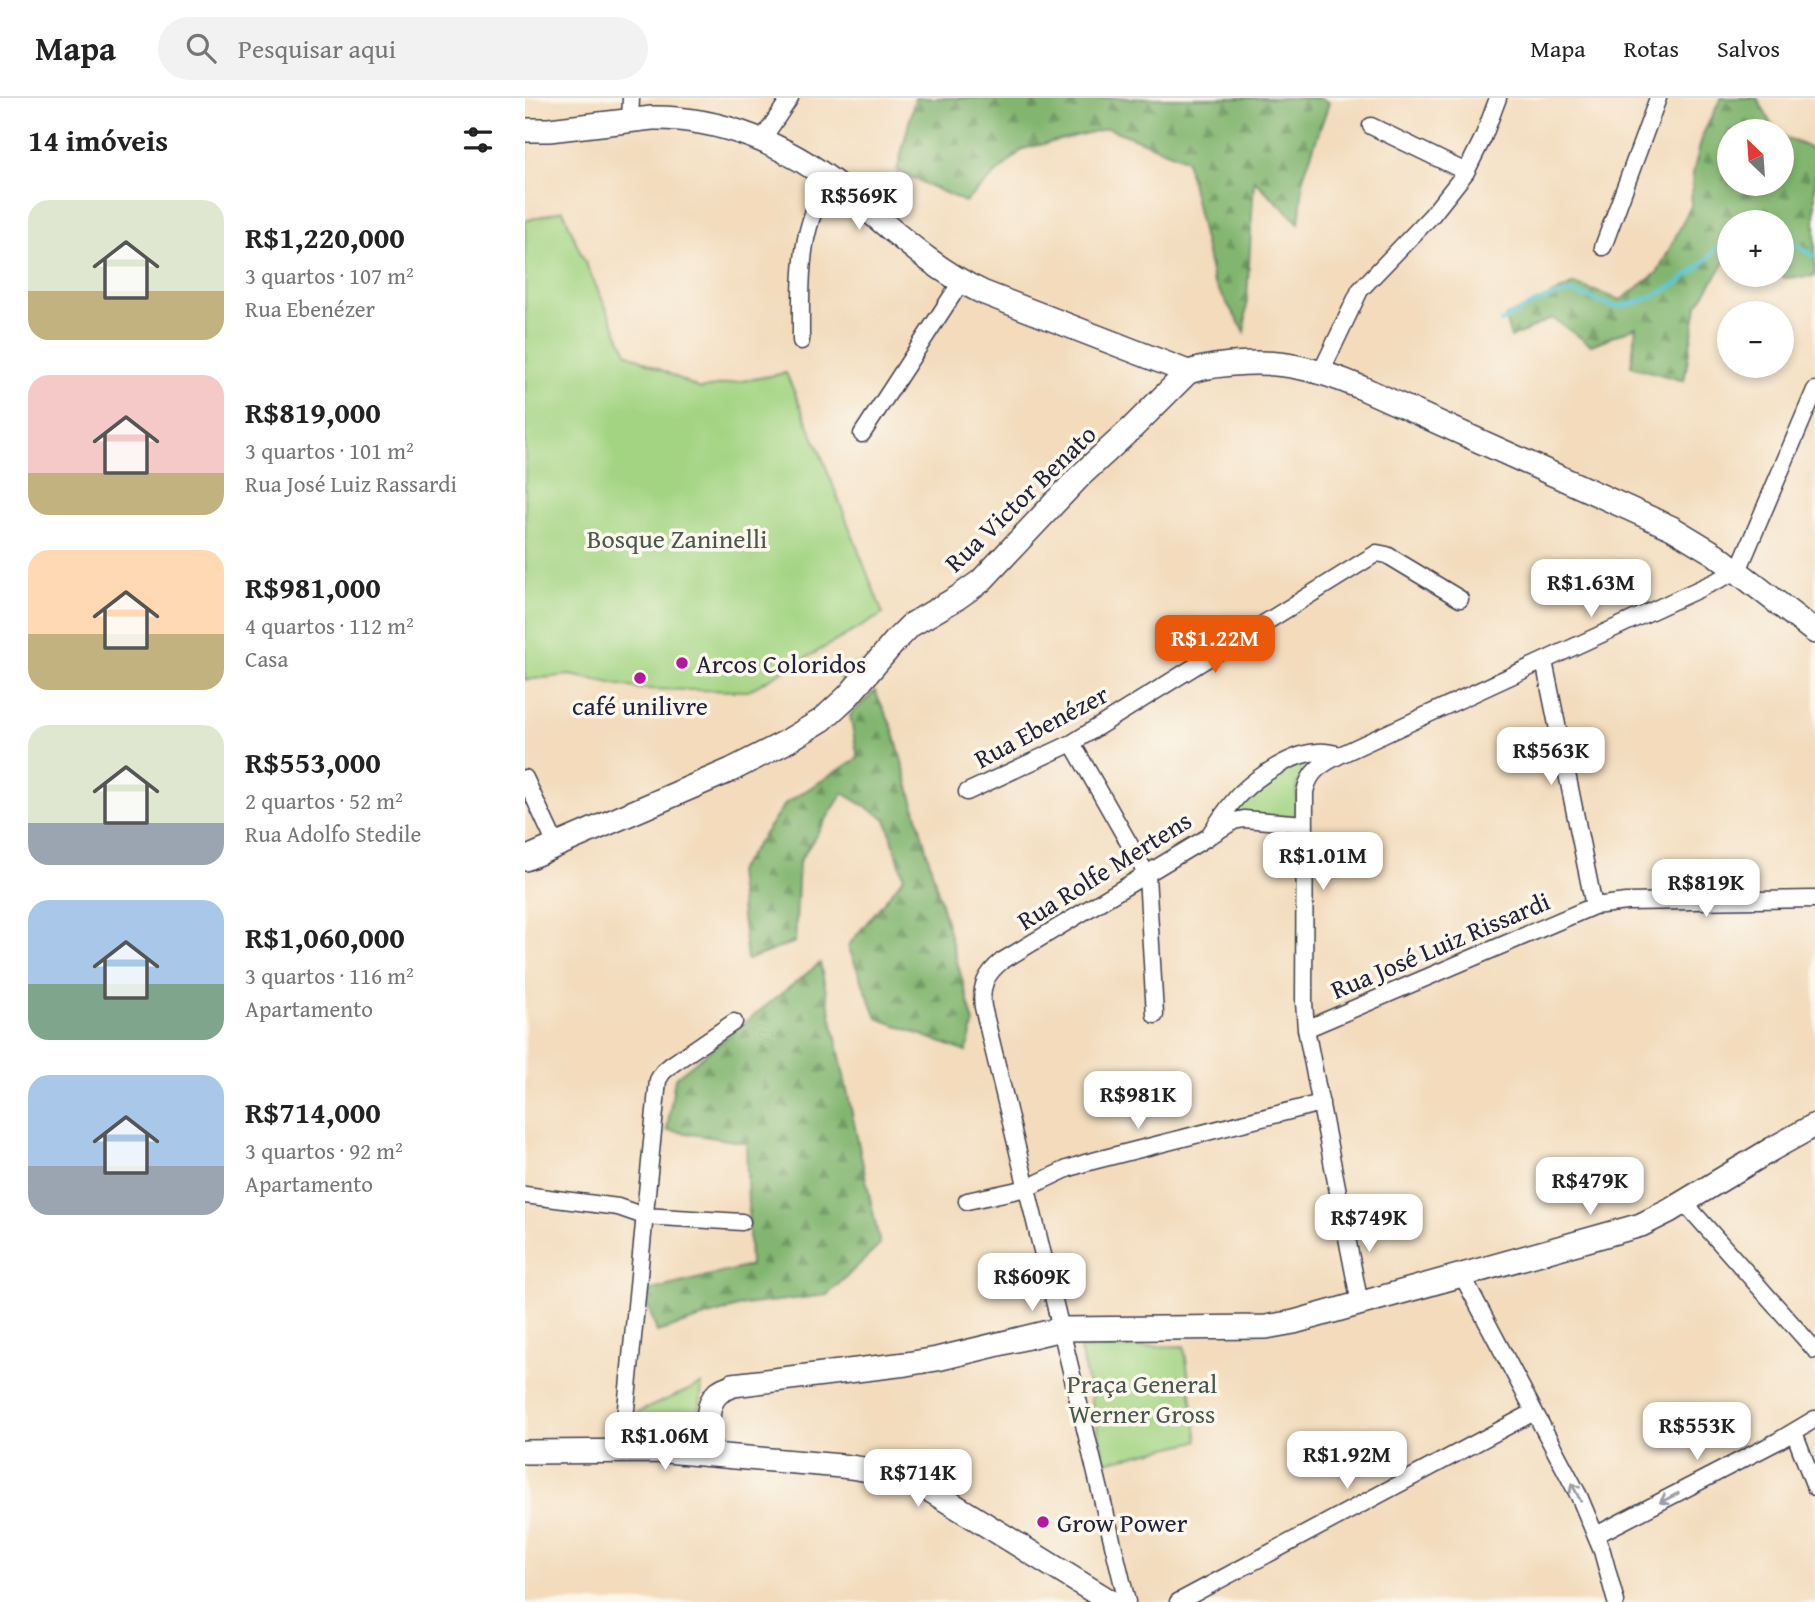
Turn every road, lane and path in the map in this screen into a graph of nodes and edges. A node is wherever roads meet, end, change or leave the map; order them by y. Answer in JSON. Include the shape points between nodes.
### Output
{"nodes":[{"id":1,"x":790,"y":98,"type":"edge"},
{"id":2,"x":1498,"y":98,"type":"edge"},
{"id":3,"x":1658,"y":98,"type":"edge"},
{"id":4,"x":631,"y":109,"type":"edge"},
{"id":5,"x":1371,"y":126,"type":"dead end"},
{"id":6,"x":525,"y":130,"type":"edge"},
{"id":7,"x":762,"y":140,"type":"junction"},
{"id":8,"x":1466,"y":172,"type":"junction"},
{"id":9,"x":827,"y":177,"type":"junction"},
{"id":10,"x":1603,"y":247,"type":"dead end"},
{"id":11,"x":961,"y":282,"type":"junction"},
{"id":12,"x":801,"y":341,"type":"dead end"},
{"id":13,"x":1321,"y":372,"type":"junction"},
{"id":14,"x":1188,"y":373,"type":"junction"},
{"id":15,"x":1815,"y":390,"type":"edge"},
{"id":16,"x":862,"y":434,"type":"dead end"},
{"id":17,"x":1738,"y":571,"type":"junction"},
{"id":18,"x":1460,"y":598,"type":"dead end"},
{"id":19,"x":1815,"y":632,"type":"edge"},
{"id":20,"x":1544,"y":661,"type":"junction"},
{"id":21,"x":1072,"y":743,"type":"junction"},
{"id":22,"x":1340,"y":755,"type":"junction"},
{"id":23,"x":525,"y":778,"type":"edge"},
{"id":24,"x":967,"y":792,"type":"dead end"},
{"id":25,"x":1305,"y":824,"type":"junction"},
{"id":26,"x":1208,"y":837,"type":"junction"},
{"id":27,"x":556,"y":845,"type":"junction"},
{"id":28,"x":525,"y":859,"type":"edge"},
{"id":29,"x":1147,"y":874,"type":"junction"},
{"id":30,"x":1815,"y":900,"type":"edge"},
{"id":31,"x":1594,"y":906,"type":"junction"},
{"id":32,"x":1155,"y":1015,"type":"dead end"},
{"id":33,"x":734,"y":1022,"type":"dead end"},
{"id":34,"x":1306,"y":1029,"type":"junction"},
{"id":35,"x":1321,"y":1103,"type":"junction"},
{"id":36,"x":1815,"y":1125,"type":"edge"},
{"id":37,"x":1027,"y":1188,"type":"junction"},
{"id":38,"x":525,"y":1195,"type":"edge"},
{"id":39,"x":967,"y":1201,"type":"dead end"},
{"id":40,"x":1684,"y":1202,"type":"junction"},
{"id":41,"x":644,"y":1216,"type":"junction"},
{"id":42,"x":742,"y":1222,"type":"dead end"},
{"id":43,"x":1462,"y":1275,"type":"junction"},
{"id":44,"x":1360,"y":1304,"type":"junction"},
{"id":45,"x":1061,"y":1329,"type":"junction"},
{"id":46,"x":1815,"y":1350,"type":"edge"},
{"id":47,"x":1534,"y":1412,"type":"junction"},
{"id":48,"x":1815,"y":1419,"type":"edge"},
{"id":49,"x":1794,"y":1432,"type":"junction"},
{"id":50,"x":622,"y":1450,"type":"junction"},
{"id":51,"x":525,"y":1452,"type":"edge"},
{"id":52,"x":709,"y":1454,"type":"junction"},
{"id":53,"x":1815,"y":1487,"type":"edge"},
{"id":54,"x":1596,"y":1535,"type":"junction"},
{"id":55,"x":1111,"y":1602,"type":"edge"},
{"id":56,"x":1128,"y":1602,"type":"edge"},
{"id":57,"x":1178,"y":1602,"type":"edge"},
{"id":58,"x":1616,"y":1602,"type":"edge"}],
"edges":[{"from":1,"to":7,"type":"street"},
{"from":2,"to":8,"type":"street"},
{"from":3,"to":10,"type":"street"},
{"from":4,"to":6,"type":"street","via":[[549,130]]},
{"from":4,"to":7,"type":"street","via":[[652,118],[684,119]]},
{"from":5,"to":8,"type":"street"},
{"from":7,"to":9,"type":"street"},
{"from":8,"to":13,"type":"street","via":[[1360,290]]},
{"from":9,"to":11,"type":"street","via":[[922,256]]},
{"from":9,"to":12,"type":"street","via":[[805,244]]},
{"from":11,"to":14,"type":"street"},
{"from":11,"to":16,"type":"street"},
{"from":13,"to":14,"type":"street","via":[[1270,364],[1215,366]]},
{"from":13,"to":17,"type":"street","via":[[1655,519]]},
{"from":14,"to":27,"type":"street","name":"Rua Victor Benato","via":[[1080,475],[981,580],[911,625],[822,720],[731,770]]},
{"from":15,"to":17,"type":"street"},
{"from":17,"to":19,"type":"street"},
{"from":17,"to":20,"type":"street","name":"Rua Rolfe Mertens"},
{"from":18,"to":21,"type":"street","name":"Rua Ebenézer","via":[[1377,553]]},
{"from":20,"to":22,"type":"street","name":"Rua Rolfe Mertens"},
{"from":20,"to":31,"type":"street"},
{"from":21,"to":24,"type":"street","name":"Rua Ebenézer"},
{"from":21,"to":29,"type":"street"},
{"from":22,"to":25,"type":"street","via":[[1321,764],[1310,777]]},
{"from":22,"to":26,"type":"street","name":"Rua Rolfe Mertens","via":[[1309,753],[1271,770],[1242,792]]},
{"from":23,"to":27,"type":"street"},
{"from":25,"to":26,"type":"street","via":[[1244,819]]},
{"from":25,"to":34,"type":"street"},
{"from":26,"to":29,"type":"street","name":"Rua Rolfe Mertens"},
{"from":27,"to":28,"type":"street","name":"Rua Victor Benato"},
{"from":29,"to":32,"type":"street"},
{"from":29,"to":37,"type":"street","name":"Rua Rolfe Mertens","via":[[1002,961],[983,983],[983,1007]]},
{"from":30,"to":31,"type":"street","name":"Rua José Luiz Rissardi"},
{"from":31,"to":34,"type":"street","name":"Rua José Luiz Rissardi"},
{"from":33,"to":41,"type":"street","via":[[671,1065],[658,1080]]},
{"from":34,"to":35,"type":"street"},
{"from":35,"to":37,"type":"street","via":[[1067,1169]]},
{"from":35,"to":44,"type":"street"},
{"from":36,"to":40,"type":"street"},
{"from":37,"to":39,"type":"street"},
{"from":37,"to":45,"type":"street"},
{"from":38,"to":41,"type":"street","via":[[618,1207]]},
{"from":40,"to":43,"type":"street","via":[[1626,1230]]},
{"from":40,"to":46,"type":"street"},
{"from":41,"to":42,"type":"street"},
{"from":41,"to":50,"type":"street"},
{"from":43,"to":44,"type":"street"},
{"from":43,"to":47,"type":"street"},
{"from":44,"to":45,"type":"street","via":[[1266,1327]]},
{"from":45,"to":52,"type":"street","via":[[916,1362],[733,1385],[712,1400]]},
{"from":45,"to":56,"type":"street"},
{"from":54,"to":47,"type":"street","one_way":true},
{"from":47,"to":57,"type":"street"},
{"from":48,"to":49,"type":"street"},
{"from":49,"to":53,"type":"street"},
{"from":49,"to":54,"type":"street","one_way":true},
{"from":50,"to":51,"type":"street"},
{"from":50,"to":52,"type":"street"},
{"from":52,"to":55,"type":"street","via":[[867,1469],[910,1481]]},
{"from":54,"to":58,"type":"street"}]}
